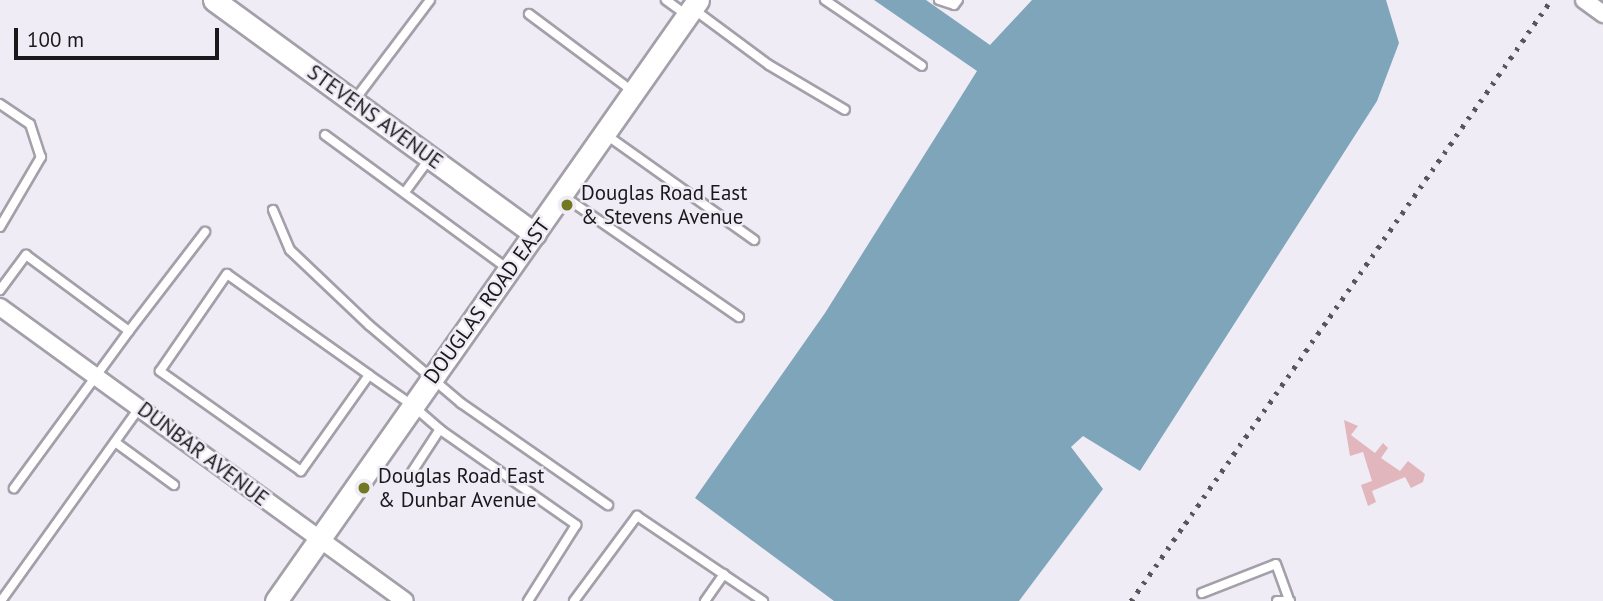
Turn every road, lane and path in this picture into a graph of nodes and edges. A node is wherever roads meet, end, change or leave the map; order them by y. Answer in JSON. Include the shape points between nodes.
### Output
{"nodes":[{"id":1,"x":214,"y":0,"type":"edge"},
{"id":2,"x":430,"y":0,"type":"edge"},
{"id":3,"x":666,"y":0,"type":"edge"},
{"id":4,"x":825,"y":0,"type":"edge"},
{"id":5,"x":939,"y":0,"type":"edge"},
{"id":6,"x":958,"y":0,"type":"edge"},
{"id":7,"x":1584,"y":0,"type":"edge"},
{"id":8,"x":693,"y":8,"type":"edge"},
{"id":9,"x":1603,"y":14,"type":"edge"},
{"id":10,"x":529,"y":15,"type":"dead end"},
{"id":11,"x":922,"y":66,"type":"dead end"},
{"id":12,"x":634,"y":92,"type":"junction"},
{"id":13,"x":354,"y":101,"type":"junction"},
{"id":14,"x":0,"y":104,"type":"edge"},
{"id":15,"x":845,"y":110,"type":"dead end"},
{"id":16,"x":604,"y":134,"type":"junction"},
{"id":17,"x":326,"y":135,"type":"dead end"},
{"id":18,"x":431,"y":156,"type":"junction"},
{"id":19,"x":405,"y":192,"type":"junction"},
{"id":20,"x":562,"y":195,"type":"junction"},
{"id":21,"x":273,"y":210,"type":"dead end"},
{"id":22,"x":0,"y":227,"type":"edge"},
{"id":23,"x":205,"y":232,"type":"dead end"},
{"id":24,"x":535,"y":234,"type":"junction"},
{"id":25,"x":754,"y":240,"type":"dead end"},
{"id":26,"x":509,"y":270,"type":"junction"},
{"id":27,"x":0,"y":289,"type":"edge"},
{"id":28,"x":0,"y":307,"type":"edge"},
{"id":29,"x":739,"y":317,"type":"dead end"},
{"id":30,"x":129,"y":331,"type":"junction"},
{"id":31,"x":369,"y":374,"type":"junction"},
{"id":32,"x":96,"y":375,"type":"junction"},
{"id":33,"x":433,"y":376,"type":"junction"},
{"id":34,"x":412,"y":405,"type":"junction"},
{"id":35,"x":140,"y":407,"type":"junction"},
{"id":36,"x":440,"y":429,"type":"junction"},
{"id":37,"x":115,"y":442,"type":"junction"},
{"id":38,"x":412,"y":472,"type":"dead end"},
{"id":39,"x":174,"y":485,"type":"dead end"},
{"id":40,"x":14,"y":488,"type":"dead end"},
{"id":41,"x":608,"y":505,"type":"dead end"},
{"id":42,"x":319,"y":540,"type":"junction"},
{"id":43,"x":724,"y":574,"type":"junction"},
{"id":44,"x":1202,"y":593,"type":"dead end"},
{"id":45,"x":1289,"y":599,"type":"edge"},
{"id":46,"x":1,"y":601,"type":"edge"},
{"id":47,"x":276,"y":601,"type":"edge"},
{"id":48,"x":405,"y":601,"type":"edge"},
{"id":49,"x":528,"y":601,"type":"edge"},
{"id":50,"x":574,"y":601,"type":"edge"},
{"id":51,"x":705,"y":601,"type":"edge"},
{"id":52,"x":763,"y":601,"type":"edge"},
{"id":53,"x":1277,"y":601,"type":"edge"}],
"edges":[{"from":1,"to":13,"type":"street","name":"STEVENS AVENUE"},
{"from":2,"to":13,"type":"lane"},
{"from":3,"to":8,"type":"lane"},
{"from":4,"to":11,"type":"lane"},
{"from":5,"to":6,"type":"lane","via":[[954,5]]},
{"from":7,"to":9,"type":"street"},
{"from":8,"to":12,"type":"street","name":"DOUGLAS ROAD EAST"},
{"from":8,"to":15,"type":"lane","via":[[768,65]]},
{"from":10,"to":12,"type":"lane"},
{"from":12,"to":16,"type":"street","name":"DOUGLAS ROAD EAST"},
{"from":13,"to":18,"type":"street","name":"STEVENS AVENUE"},
{"from":14,"to":22,"type":"lane","via":[[30,124],[41,157]]},
{"from":16,"to":20,"type":"street","name":"DOUGLAS ROAD EAST"},
{"from":16,"to":25,"type":"lane"},
{"from":17,"to":19,"type":"lane"},
{"from":18,"to":19,"type":"lane"},
{"from":18,"to":24,"type":"street","name":"STEVENS AVENUE"},
{"from":19,"to":26,"type":"lane"},
{"from":20,"to":24,"type":"street","name":"DOUGLAS ROAD EAST"},
{"from":20,"to":29,"type":"lane"},
{"from":21,"to":33,"type":"lane","via":[[290,250]]},
{"from":23,"to":30,"type":"lane"},
{"from":24,"to":26,"type":"street","name":"DOUGLAS ROAD EAST"},
{"from":26,"to":33,"type":"street","name":"DOUGLAS ROAD EAST"},
{"from":27,"to":30,"type":"lane","via":[[26,256]]},
{"from":28,"to":32,"type":"street","name":"DUNBAR AVENUE"},
{"from":30,"to":32,"type":"lane"},
{"from":31,"to":31,"type":"lane","via":[[227,274],[160,370],[301,471]]},
{"from":31,"to":34,"type":"lane"},
{"from":32,"to":35,"type":"street","name":"DUNBAR AVENUE"},
{"from":32,"to":40,"type":"lane"},
{"from":33,"to":34,"type":"street","name":"DOUGLAS ROAD EAST"},
{"from":33,"to":41,"type":"lane","via":[[461,403]]},
{"from":34,"to":36,"type":"lane"},
{"from":34,"to":42,"type":"street","name":"DOUGLAS ROAD EAST"},
{"from":35,"to":37,"type":"lane"},
{"from":35,"to":42,"type":"street","name":"DUNBAR AVENUE"},
{"from":36,"to":38,"type":"lane"},
{"from":36,"to":49,"type":"lane","via":[[576,525]]},
{"from":37,"to":39,"type":"lane"},
{"from":37,"to":46,"type":"lane"},
{"from":42,"to":47,"type":"street","name":"DOUGLAS ROAD EAST"},
{"from":42,"to":48,"type":"street","name":"DUNBAR AVENUE"},
{"from":43,"to":50,"type":"lane","via":[[637,516]]},
{"from":43,"to":51,"type":"lane"},
{"from":43,"to":52,"type":"lane"},
{"from":44,"to":45,"type":"lane","via":[[1276,564]]},
{"from":45,"to":53,"type":"lane"}]}
